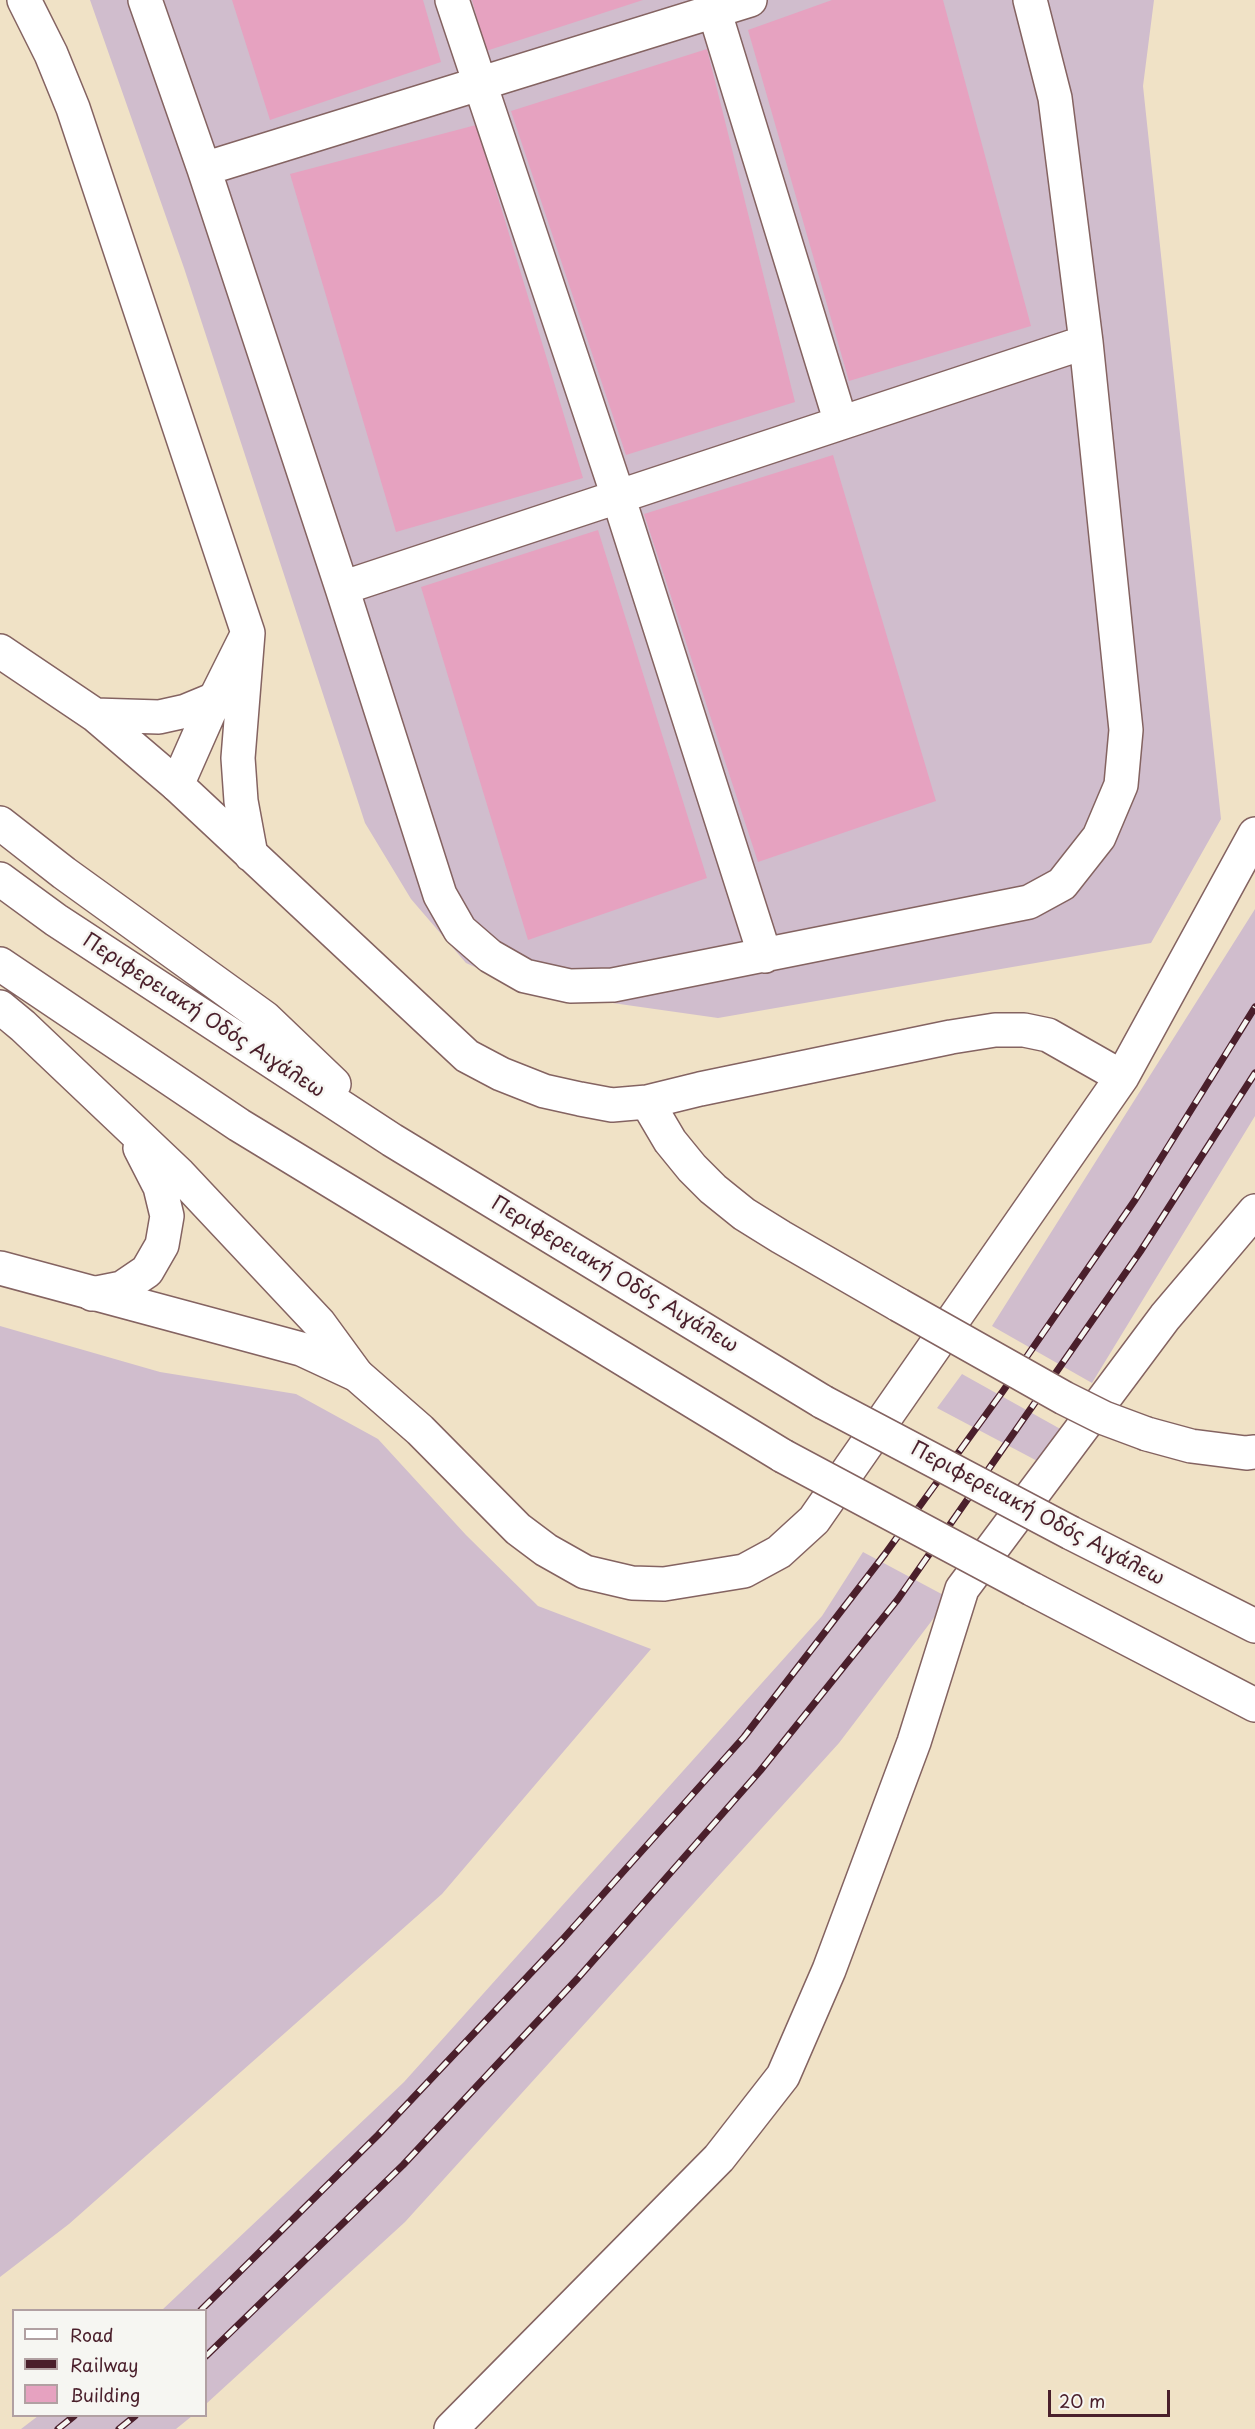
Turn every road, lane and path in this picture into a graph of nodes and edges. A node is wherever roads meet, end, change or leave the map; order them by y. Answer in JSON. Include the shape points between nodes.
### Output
{"nodes":[{"id":1,"x":24,"y":0,"type":"edge"},
{"id":2,"x":144,"y":0,"type":"edge"},
{"id":3,"x":452,"y":0,"type":"edge"},
{"id":4,"x":750,"y":0,"type":"edge"},
{"id":5,"x":1030,"y":0,"type":"edge"},
{"id":6,"x":713,"y":5,"type":"edge"},
{"id":7,"x":481,"y":84,"type":"junction"},
{"id":8,"x":204,"y":169,"type":"junction"},
{"id":9,"x":1086,"y":342,"type":"junction"},
{"id":10,"x":841,"y":423,"type":"junction"},
{"id":11,"x":618,"y":496,"type":"junction"},
{"id":12,"x":342,"y":588,"type":"junction"},
{"id":13,"x":248,"y":633,"type":"junction"},
{"id":14,"x":0,"y":651,"type":"edge"},
{"id":15,"x":215,"y":699,"type":"junction"},
{"id":16,"x":95,"y":716,"type":"junction"},
{"id":17,"x":177,"y":785,"type":"junction"},
{"id":18,"x":0,"y":823,"type":"edge"},
{"id":19,"x":1255,"y":834,"type":"edge"},
{"id":20,"x":251,"y":855,"type":"junction"},
{"id":21,"x":0,"y":879,"type":"edge"},
{"id":22,"x":765,"y":956,"type":"junction"},
{"id":23,"x":0,"y":964,"type":"edge"},
{"id":24,"x":0,"y":1007,"type":"edge"},
{"id":25,"x":1122,"y":1077,"type":"junction"},
{"id":26,"x":647,"y":1102,"type":"junction"},
{"id":27,"x":117,"y":1115,"type":"junction"},
{"id":28,"x":392,"y":1140,"type":"junction"},
{"id":29,"x":1255,"y":1211,"type":"edge"},
{"id":30,"x":0,"y":1268,"type":"edge"},
{"id":31,"x":92,"y":1294,"type":"junction"},
{"id":32,"x":357,"y":1375,"type":"junction"},
{"id":33,"x":1255,"y":1452,"type":"edge"},
{"id":34,"x":1255,"y":1626,"type":"edge"},
{"id":35,"x":1255,"y":1705,"type":"edge"},
{"id":36,"x":451,"y":2429,"type":"edge"}],
"edges":[{"from":1,"to":13,"type":"main road","via":[[73,108]]},
{"from":2,"to":8,"type":"main road"},
{"from":3,"to":7,"type":"main road"},
{"from":4,"to":6,"type":"main road"},
{"from":5,"to":9,"type":"main road","via":[[1054,98]]},
{"from":6,"to":7,"type":"main road"},
{"from":6,"to":10,"type":"main road"},
{"from":7,"to":8,"type":"main road"},
{"from":7,"to":11,"type":"main road"},
{"from":8,"to":12,"type":"main road"},
{"from":9,"to":10,"type":"main road"},
{"from":9,"to":22,"type":"main road","via":[[1126,730],[1121,784],[1099,837],[1062,884],[1029,902]]},
{"from":10,"to":11,"type":"main road"},
{"from":11,"to":12,"type":"main road"},
{"from":11,"to":22,"type":"main road"},
{"from":12,"to":22,"type":"main road","via":[[425,853],[440,895],[460,930],[490,956],[525,976],[570,986],[613,985]]},
{"from":13,"to":15,"type":"main road"},
{"from":13,"to":20,"type":"main road","via":[[238,758]]},
{"from":14,"to":16,"type":"main road"},
{"from":15,"to":16,"type":"main road","via":[[159,717]]},
{"from":15,"to":17,"type":"main road"},
{"from":16,"to":17,"type":"main road"},
{"from":17,"to":20,"type":"main road"},
{"from":18,"to":28,"type":"main road","via":[[265,1018]]},
{"from":19,"to":25,"type":"main road"},
{"from":20,"to":26,"type":"main road","via":[[467,1056],[544,1091],[612,1105]]},
{"from":21,"to":28,"type":"main road","name":"Περιφερειακή Οδός Αιγάλεω","via":[[56,920]]},
{"from":23,"to":35,"type":"main road","bridge":true,"via":[[239,1125],[783,1456]]},
{"from":24,"to":27,"type":"main road"},
{"from":25,"to":26,"type":"main road","via":[[1048,1035],[995,1030],[951,1036]]},
{"from":25,"to":32,"type":"main road","via":[[814,1520],[778,1551],[744,1571],[664,1584],[632,1584],[585,1572],[518,1529],[420,1430]]},
{"from":26,"to":33,"type":"main road","bridge":true,"via":[[692,1168],[744,1214],[899,1305],[1104,1418],[1191,1446]]},
{"from":27,"to":31,"type":"main road","via":[[141,1149],[160,1187],[167,1216],[162,1245],[147,1271],[122,1288]]},
{"from":27,"to":32,"type":"main road","via":[[179,1174],[319,1323]]},
{"from":28,"to":34,"type":"main road","name":"Περιφερειακή Οδός Αιγάλεω","bridge":true,"via":[[824,1402]]},
{"from":29,"to":36,"type":"main road","via":[[1165,1317],[962,1589],[914,1742],[829,1970],[783,2076],[718,2158]]},
{"from":30,"to":31,"type":"main road"},
{"from":31,"to":32,"type":"main road","via":[[301,1349]]}]}
